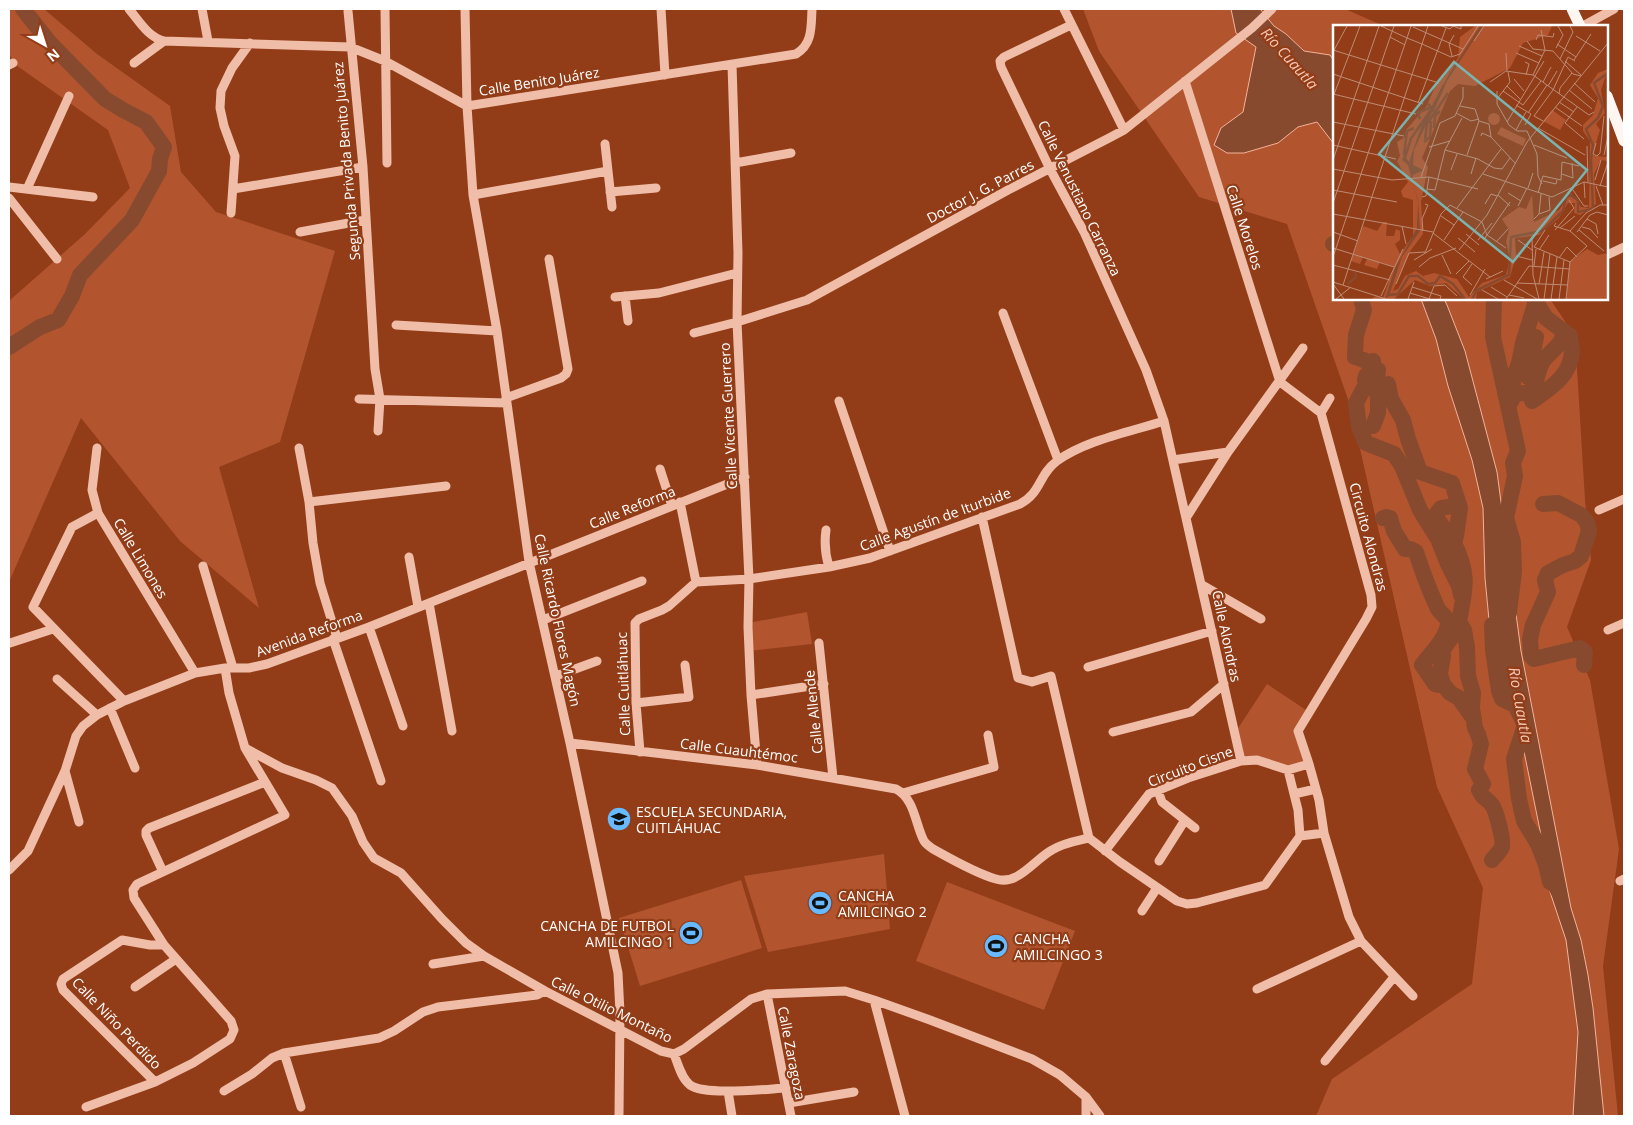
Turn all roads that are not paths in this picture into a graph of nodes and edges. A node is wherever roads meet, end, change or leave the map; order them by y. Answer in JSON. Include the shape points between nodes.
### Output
{"nodes":[{"id":1,"x":130,"y":9,"type":"edge"},
{"id":2,"x":202,"y":9,"type":"edge"},
{"id":3,"x":385,"y":9,"type":"edge"},
{"id":4,"x":465,"y":9,"type":"edge"},
{"id":5,"x":661,"y":9,"type":"edge"},
{"id":6,"x":812,"y":9,"type":"edge"},
{"id":7,"x":1064,"y":9,"type":"edge"},
{"id":8,"x":1272,"y":9,"type":"edge"},
{"id":9,"x":1572,"y":9,"type":"edge"},
{"id":10,"x":1614,"y":9,"type":"edge"},
{"id":11,"x":348,"y":11,"type":"dead end"},
{"id":12,"x":1071,"y":25,"type":"junction"},
{"id":13,"x":1581,"y":25,"type":"edge"},
{"id":14,"x":1584,"y":25,"type":"edge"},
{"id":15,"x":164,"y":41,"type":"junction"},
{"id":16,"x":208,"y":41,"type":"junction"},
{"id":17,"x":250,"y":43,"type":"junction"},
{"id":18,"x":350,"y":47,"type":"junction"},
{"id":19,"x":385,"y":61,"type":"junction"},
{"id":20,"x":134,"y":63,"type":"dead end"},
{"id":21,"x":732,"y":65,"type":"junction"},
{"id":22,"x":665,"y":74,"type":"junction"},
{"id":23,"x":1185,"y":81,"type":"junction"},
{"id":24,"x":69,"y":96,"type":"dead end"},
{"id":25,"x":1608,"y":99,"type":"edge"},
{"id":26,"x":467,"y":106,"type":"junction"},
{"id":27,"x":1124,"y":130,"type":"junction"},
{"id":28,"x":1624,"y":141,"type":"edge"},
{"id":29,"x":606,"y":144,"type":"dead end"},
{"id":30,"x":791,"y":153,"type":"dead end"},
{"id":31,"x":387,"y":163,"type":"dead end"},
{"id":32,"x":735,"y":163,"type":"junction"},
{"id":33,"x":363,"y":167,"type":"junction"},
{"id":34,"x":1050,"y":169,"type":"junction"},
{"id":35,"x":608,"y":171,"type":"junction"},
{"id":36,"x":9,"y":188,"type":"edge"},
{"id":37,"x":656,"y":188,"type":"dead end"},
{"id":38,"x":27,"y":189,"type":"junction"},
{"id":39,"x":233,"y":190,"type":"junction"},
{"id":40,"x":610,"y":192,"type":"junction"},
{"id":41,"x":473,"y":195,"type":"junction"},
{"id":42,"x":93,"y":197,"type":"dead end"},
{"id":43,"x":9,"y":198,"type":"edge"},
{"id":44,"x":612,"y":207,"type":"dead end"},
{"id":45,"x":232,"y":213,"type":"dead end"},
{"id":46,"x":365,"y":220,"type":"junction"},
{"id":47,"x":300,"y":232,"type":"dead end"},
{"id":48,"x":1624,"y":247,"type":"edge"},
{"id":49,"x":1608,"y":255,"type":"edge"},
{"id":50,"x":57,"y":259,"type":"dead end"},
{"id":51,"x":549,"y":259,"type":"dead end"},
{"id":52,"x":738,"y":273,"type":"junction"},
{"id":53,"x":625,"y":296,"type":"junction"},
{"id":54,"x":615,"y":297,"type":"dead end"},
{"id":55,"x":1002,"y":313,"type":"dead end"},
{"id":56,"x":628,"y":321,"type":"dead end"},
{"id":57,"x":737,"y":322,"type":"junction"},
{"id":58,"x":396,"y":325,"type":"dead end"},
{"id":59,"x":497,"y":331,"type":"junction"},
{"id":60,"x":694,"y":332,"type":"dead end"},
{"id":61,"x":1303,"y":348,"type":"dead end"},
{"id":62,"x":1280,"y":382,"type":"junction"},
{"id":63,"x":1330,"y":398,"type":"dead end"},
{"id":64,"x":359,"y":399,"type":"dead end"},
{"id":65,"x":380,"y":399,"type":"junction"},
{"id":66,"x":506,"y":400,"type":"junction"},
{"id":67,"x":839,"y":401,"type":"dead end"},
{"id":68,"x":1321,"y":413,"type":"junction"},
{"id":69,"x":1164,"y":421,"type":"junction"},
{"id":70,"x":378,"y":431,"type":"dead end"},
{"id":71,"x":97,"y":448,"type":"dead end"},
{"id":72,"x":298,"y":448,"type":"dead end"},
{"id":73,"x":1228,"y":452,"type":"junction"},
{"id":74,"x":1058,"y":460,"type":"junction"},
{"id":75,"x":1172,"y":460,"type":"junction"},
{"id":76,"x":660,"y":469,"type":"dead end"},
{"id":77,"x":745,"y":477,"type":"junction"},
{"id":78,"x":446,"y":486,"type":"dead end"},
{"id":79,"x":1624,"y":499,"type":"edge"},
{"id":80,"x":309,"y":502,"type":"junction"},
{"id":81,"x":676,"y":504,"type":"junction"},
{"id":82,"x":1599,"y":510,"type":"dead end"},
{"id":83,"x":98,"y":513,"type":"junction"},
{"id":84,"x":982,"y":517,"type":"junction"},
{"id":85,"x":1186,"y":518,"type":"junction"},
{"id":86,"x":826,"y":530,"type":"dead end"},
{"id":87,"x":890,"y":551,"type":"junction"},
{"id":88,"x":409,"y":557,"type":"dead end"},
{"id":89,"x":529,"y":562,"type":"junction"},
{"id":90,"x":203,"y":566,"type":"dead end"},
{"id":91,"x":829,"y":567,"type":"junction"},
{"id":92,"x":749,"y":579,"type":"junction"},
{"id":93,"x":642,"y":581,"type":"dead end"},
{"id":94,"x":696,"y":582,"type":"junction"},
{"id":95,"x":1202,"y":585,"type":"junction"},
{"id":96,"x":429,"y":603,"type":"junction"},
{"id":97,"x":418,"y":607,"type":"junction"},
{"id":98,"x":1261,"y":619,"type":"dead end"},
{"id":99,"x":543,"y":620,"type":"junction"},
{"id":100,"x":1624,"y":624,"type":"edge"},
{"id":101,"x":369,"y":627,"type":"junction"},
{"id":102,"x":53,"y":629,"type":"junction"},
{"id":103,"x":1608,"y":630,"type":"dead end"},
{"id":104,"x":1212,"y":631,"type":"junction"},
{"id":105,"x":335,"y":639,"type":"junction"},
{"id":106,"x":10,"y":642,"type":"edge"},
{"id":107,"x":819,"y":643,"type":"dead end"},
{"id":108,"x":597,"y":661,"type":"dead end"},
{"id":109,"x":685,"y":665,"type":"dead end"},
{"id":110,"x":1088,"y":667,"type":"dead end"},
{"id":111,"x":229,"y":668,"type":"junction"},
{"id":112,"x":195,"y":673,"type":"junction"},
{"id":113,"x":556,"y":676,"type":"junction"},
{"id":114,"x":58,"y":679,"type":"dead end"},
{"id":115,"x":824,"y":684,"type":"junction"},
{"id":116,"x":1224,"y":684,"type":"junction"},
{"id":117,"x":751,"y":695,"type":"junction"},
{"id":118,"x":124,"y":701,"type":"junction"},
{"id":119,"x":636,"y":702,"type":"junction"},
{"id":120,"x":110,"y":708,"type":"junction"},
{"id":121,"x":97,"y":715,"type":"junction"},
{"id":122,"x":403,"y":726,"type":"dead end"},
{"id":123,"x":452,"y":732,"type":"dead end"},
{"id":124,"x":1113,"y":732,"type":"dead end"},
{"id":125,"x":988,"y":735,"type":"dead end"},
{"id":126,"x":570,"y":743,"type":"junction"},
{"id":127,"x":245,"y":748,"type":"junction"},
{"id":128,"x":640,"y":752,"type":"junction"},
{"id":129,"x":1241,"y":761,"type":"junction"},
{"id":130,"x":1309,"y":764,"type":"junction"},
{"id":131,"x":757,"y":765,"type":"junction"},
{"id":132,"x":135,"y":768,"type":"dead end"},
{"id":133,"x":1288,"y":770,"type":"junction"},
{"id":134,"x":65,"y":772,"type":"junction"},
{"id":135,"x":833,"y":778,"type":"junction"},
{"id":136,"x":381,"y":781,"type":"dead end"},
{"id":137,"x":265,"y":782,"type":"junction"},
{"id":138,"x":1316,"y":789,"type":"junction"},
{"id":139,"x":1158,"y":790,"type":"junction"},
{"id":140,"x":904,"y":793,"type":"junction"},
{"id":141,"x":1294,"y":794,"type":"junction"},
{"id":142,"x":1185,"y":820,"type":"junction"},
{"id":143,"x":80,"y":822,"type":"dead end"},
{"id":144,"x":1194,"y":828,"type":"dead end"},
{"id":145,"x":1324,"y":833,"type":"junction"},
{"id":146,"x":1300,"y":836,"type":"junction"},
{"id":147,"x":1088,"y":838,"type":"junction"},
{"id":148,"x":1105,"y":851,"type":"junction"},
{"id":149,"x":1159,"y":861,"type":"dead end"},
{"id":150,"x":9,"y":870,"type":"edge"},
{"id":151,"x":163,"y":872,"type":"junction"},
{"id":152,"x":1157,"y":888,"type":"junction"},
{"id":153,"x":1142,"y":910,"type":"dead end"},
{"id":154,"x":1361,"y":941,"type":"junction"},
{"id":155,"x":164,"y":945,"type":"junction"},
{"id":156,"x":484,"y":956,"type":"junction"},
{"id":157,"x":176,"y":959,"type":"junction"},
{"id":158,"x":434,"y":964,"type":"dead end"},
{"id":159,"x":1394,"y":977,"type":"junction"},
{"id":160,"x":135,"y":987,"type":"dead end"},
{"id":161,"x":1257,"y":988,"type":"dead end"},
{"id":162,"x":546,"y":991,"type":"junction"},
{"id":163,"x":767,"y":994,"type":"junction"},
{"id":164,"x":1413,"y":996,"type":"dead end"},
{"id":165,"x":874,"y":1000,"type":"junction"},
{"id":166,"x":619,"y":1029,"type":"junction"},
{"id":167,"x":284,"y":1053,"type":"junction"},
{"id":168,"x":674,"y":1054,"type":"junction"},
{"id":169,"x":1324,"y":1061,"type":"dead end"},
{"id":170,"x":155,"y":1082,"type":"junction"},
{"id":171,"x":786,"y":1088,"type":"junction"},
{"id":172,"x":224,"y":1091,"type":"dead end"},
{"id":173,"x":728,"y":1091,"type":"junction"},
{"id":174,"x":854,"y":1092,"type":"dead end"},
{"id":175,"x":1086,"y":1097,"type":"junction"},
{"id":176,"x":788,"y":1103,"type":"junction"},
{"id":177,"x":86,"y":1107,"type":"dead end"},
{"id":178,"x":301,"y":1107,"type":"dead end"},
{"id":179,"x":619,"y":1116,"type":"edge"},
{"id":180,"x":732,"y":1116,"type":"edge"},
{"id":181,"x":791,"y":1116,"type":"edge"},
{"id":182,"x":905,"y":1116,"type":"edge"},
{"id":183,"x":1086,"y":1116,"type":"edge"},
{"id":184,"x":1100,"y":1116,"type":"edge"}],
"edges":[{"from":1,"to":15,"type":"street","via":[[149,34]]},
{"from":2,"to":16,"type":"street"},
{"from":3,"to":19,"type":"street"},
{"from":4,"to":26,"type":"street","name":"Calle Ricardo Flores Magón"},
{"from":5,"to":22,"type":"street"},
{"from":6,"to":21,"type":"street","name":"Calle Benito Juárez","via":[[811,33],[803,50],[788,56]]},
{"from":7,"to":12,"type":"street"},
{"from":8,"to":23,"type":"street","name":"Doctor J. G. Parres"},
{"from":9,"to":13,"type":"main road"},
{"from":10,"to":14,"type":"street"},
{"from":11,"to":18,"type":"street","name":"Segunda Privada Benito Juárez"},
{"from":12,"to":27,"type":"street"},
{"from":12,"to":34,"type":"street","name":"Calle Venustiano Carranza","via":[[1000,61]]},
{"from":15,"to":16,"type":"street","name":"Calle Benito Juárez"},
{"from":15,"to":20,"type":"street"},
{"from":16,"to":17,"type":"street","name":"Calle Benito Juárez"},
{"from":17,"to":18,"type":"street","name":"Calle Benito Juárez"},
{"from":17,"to":39,"type":"street","via":[[221,91],[220,108],[235,156]]},
{"from":18,"to":19,"type":"street","name":"Calle Benito Juárez"},
{"from":18,"to":33,"type":"street","name":"Segunda Privada Benito Juárez"},
{"from":19,"to":26,"type":"street","name":"Calle Benito Juárez"},
{"from":19,"to":31,"type":"street"},
{"from":21,"to":22,"type":"street","name":"Calle Benito Juárez"},
{"from":21,"to":32,"type":"street","name":"Calle Vicente Guerrero"},
{"from":22,"to":26,"type":"street","name":"Calle Benito Juárez"},
{"from":23,"to":27,"type":"street","name":"Doctor J. G. Parres"},
{"from":23,"to":62,"type":"street","name":"Calle Morelos"},
{"from":24,"to":38,"type":"street"},
{"from":25,"to":28,"type":"main road"},
{"from":26,"to":41,"type":"street","name":"Calle Ricardo Flores Magón"},
{"from":27,"to":34,"type":"street","name":"Doctor J. G. Parres"},
{"from":29,"to":35,"type":"street"},
{"from":30,"to":32,"type":"street"},
{"from":32,"to":52,"type":"street","name":"Calle Vicente Guerrero"},
{"from":33,"to":39,"type":"street"},
{"from":33,"to":46,"type":"street","name":"Segunda Privada Benito Juárez"},
{"from":34,"to":57,"type":"street","name":"Doctor J. G. Parres","via":[[807,300]]},
{"from":34,"to":69,"type":"street","name":"Calle Venustiano Carranza","via":[[1084,232],[1121,313]]},
{"from":35,"to":40,"type":"street"},
{"from":35,"to":41,"type":"street"},
{"from":36,"to":38,"type":"street"},
{"from":37,"to":40,"type":"street"},
{"from":38,"to":42,"type":"street"},
{"from":39,"to":45,"type":"street"},
{"from":40,"to":44,"type":"street"},
{"from":41,"to":59,"type":"street","name":"Calle Ricardo Flores Magón"},
{"from":43,"to":50,"type":"street"},
{"from":46,"to":47,"type":"street"},
{"from":46,"to":65,"type":"street","name":"Segunda Privada Benito Juárez"},
{"from":48,"to":49,"type":"street"},
{"from":51,"to":66,"type":"street","via":[[568,369],[561,378]]},
{"from":52,"to":53,"type":"street","via":[[659,293]]},
{"from":52,"to":57,"type":"street","name":"Calle Vicente Guerrero"},
{"from":53,"to":54,"type":"street"},
{"from":53,"to":56,"type":"street"},
{"from":55,"to":74,"type":"street"},
{"from":57,"to":60,"type":"street","name":"Doctor J. G. Parres"},
{"from":57,"to":77,"type":"street","name":"Calle Vicente Guerrero"},
{"from":58,"to":59,"type":"street"},
{"from":59,"to":66,"type":"street","name":"Calle Ricardo Flores Magón"},
{"from":61,"to":62,"type":"street"},
{"from":62,"to":68,"type":"street"},
{"from":62,"to":73,"type":"street"},
{"from":63,"to":68,"type":"street"},
{"from":64,"to":65,"type":"street"},
{"from":65,"to":66,"type":"street"},
{"from":65,"to":70,"type":"street","name":"Segunda Privada Benito Juárez"},
{"from":66,"to":89,"type":"street","name":"Calle Ricardo Flores Magón"},
{"from":67,"to":87,"type":"street"},
{"from":68,"to":130,"type":"street","name":"Circuito Alondras","via":[[1372,607],[1298,731]]},
{"from":69,"to":74,"type":"street","name":"Calle Agustín de Iturbide","via":[[1087,445]]},
{"from":69,"to":75,"type":"street","name":"Calle Alondras"},
{"from":71,"to":83,"type":"street","name":"Calle Limones","via":[[92,490]]},
{"from":72,"to":80,"type":"street"},
{"from":73,"to":75,"type":"street"},
{"from":73,"to":85,"type":"street"},
{"from":74,"to":84,"type":"street","name":"Calle Agustín de Iturbide","via":[[1047,469],[1029,499]]},
{"from":75,"to":85,"type":"street","name":"Calle Alondras"},
{"from":76,"to":81,"type":"street"},
{"from":77,"to":81,"type":"street","name":"Calle Reforma"},
{"from":77,"to":92,"type":"street","name":"Calle Vicente Guerrero"},
{"from":78,"to":80,"type":"street"},
{"from":79,"to":82,"type":"street"},
{"from":80,"to":105,"type":"street","via":[[320,583]]},
{"from":81,"to":89,"type":"street","name":"Calle Reforma"},
{"from":81,"to":94,"type":"street"},
{"from":83,"to":102,"type":"street","via":[[72,526],[33,607]]},
{"from":83,"to":112,"type":"street","name":"Calle Limones"},
{"from":84,"to":87,"type":"street","name":"Calle Agustín de Iturbide"},
{"from":84,"to":147,"type":"street","via":[[1018,678],[1032,682],[1051,676]]},
{"from":85,"to":95,"type":"street","name":"Calle Alondras"},
{"from":86,"to":91,"type":"street","via":[[824,551]]},
{"from":87,"to":91,"type":"street","name":"Calle Agustín de Iturbide"},
{"from":88,"to":97,"type":"street"},
{"from":89,"to":96,"type":"street","name":"Avenida Reforma"},
{"from":89,"to":99,"type":"street","name":"Calle Ricardo Flores Magón"},
{"from":90,"to":111,"type":"street","name":"Calle Niño Perdido"},
{"from":91,"to":92,"type":"street","name":"Calle Agustín de Iturbide"},
{"from":92,"to":94,"type":"street"},
{"from":92,"to":117,"type":"street","name":"Calle Vicente Guerrero"},
{"from":93,"to":99,"type":"street"},
{"from":94,"to":119,"type":"street","name":"Calle Cuitláhuac","via":[[669,606],[635,623]]},
{"from":95,"to":98,"type":"street"},
{"from":95,"to":104,"type":"street","name":"Calle Alondras"},
{"from":96,"to":97,"type":"street","name":"Avenida Reforma"},
{"from":96,"to":123,"type":"street"},
{"from":97,"to":101,"type":"street","name":"Avenida Reforma"},
{"from":99,"to":113,"type":"street","name":"Calle Ricardo Flores Magón"},
{"from":100,"to":103,"type":"street"},
{"from":101,"to":105,"type":"street","name":"Avenida Reforma"},
{"from":101,"to":122,"type":"street"},
{"from":102,"to":106,"type":"street"},
{"from":102,"to":118,"type":"street"},
{"from":104,"to":110,"type":"street"},
{"from":104,"to":116,"type":"street","name":"Calle Alondras"},
{"from":105,"to":111,"type":"street","name":"Avenida Reforma","via":[[267,664]]},
{"from":105,"to":136,"type":"street"},
{"from":107,"to":115,"type":"street","name":"Calle Allende"},
{"from":108,"to":113,"type":"street"},
{"from":109,"to":119,"type":"street","via":[[689,697]]},
{"from":111,"to":112,"type":"street","name":"Avenida Reforma"},
{"from":111,"to":127,"type":"street","name":"Calle Niño Perdido","via":[[229,693]]},
{"from":112,"to":118,"type":"street","name":"Avenida Reforma"},
{"from":113,"to":126,"type":"street","name":"Calle Ricardo Flores Magón"},
{"from":114,"to":121,"type":"street"},
{"from":115,"to":117,"type":"street"},
{"from":115,"to":135,"type":"street","name":"Calle Allende"},
{"from":116,"to":124,"type":"street","via":[[1191,712]]},
{"from":116,"to":129,"type":"street","name":"Calle Alondras"},
{"from":117,"to":131,"type":"street","name":"Calle Vicente Guerrero"},
{"from":118,"to":120,"type":"street","name":"Avenida Reforma"},
{"from":119,"to":128,"type":"street","name":"Calle Cuitláhuac"},
{"from":120,"to":121,"type":"street","name":"Avenida Reforma"},
{"from":120,"to":132,"type":"street"},
{"from":121,"to":134,"type":"street","name":"Avenida Reforma","via":[[76,736]]},
{"from":125,"to":140,"type":"street","via":[[994,767]]},
{"from":126,"to":128,"type":"street","name":"Calle Cuauhtémoc"},
{"from":126,"to":166,"type":"street","name":"Calle Ricardo Flores Magón","via":[[618,973]]},
{"from":127,"to":137,"type":"street","name":"Calle Niño Perdido"},
{"from":127,"to":156,"type":"street","name":"Calle Otilio Montaño","via":[[282,768],[332,788],[352,816],[374,858],[401,873],[466,943]]},
{"from":128,"to":131,"type":"street","name":"Calle Cuauhtémoc"},
{"from":129,"to":133,"type":"street","name":"Circuito Cisne","via":[[1257,760]]},
{"from":129,"to":139,"type":"street","name":"Circuito Cisne"},
{"from":130,"to":133,"type":"street"},
{"from":130,"to":138,"type":"street"},
{"from":131,"to":135,"type":"street","name":"Calle Cuauhtémoc"},
{"from":133,"to":141,"type":"street"},
{"from":134,"to":143,"type":"street"},
{"from":134,"to":150,"type":"street","name":"Avenida Reforma","via":[[28,851]]},
{"from":135,"to":140,"type":"street","name":"Calle Cuauhtémoc"},
{"from":137,"to":151,"type":"street","name":"Calle Niño Perdido","via":[[285,815]]},
{"from":137,"to":151,"type":"street","via":[[149,828],[146,835]]},
{"from":138,"to":141,"type":"street"},
{"from":138,"to":145,"type":"street"},
{"from":139,"to":142,"type":"street","via":[[1162,802]]},
{"from":139,"to":148,"type":"street","name":"Circuito Cisne","via":[[1149,794]]},
{"from":140,"to":147,"type":"street","via":[[925,842],[933,850],[997,880],[1023,873],[1052,849]]},
{"from":141,"to":146,"type":"street"},
{"from":142,"to":144,"type":"street"},
{"from":142,"to":149,"type":"street"},
{"from":145,"to":146,"type":"street"},
{"from":145,"to":154,"type":"street","via":[[1349,917]]},
{"from":146,"to":152,"type":"street","via":[[1265,885],[1187,904]]},
{"from":147,"to":148,"type":"street"},
{"from":148,"to":152,"type":"street"},
{"from":151,"to":155,"type":"street","name":"Calle Niño Perdido","via":[[137,884],[133,890],[134,898]]},
{"from":152,"to":153,"type":"street"},
{"from":154,"to":159,"type":"street"},
{"from":154,"to":161,"type":"street"},
{"from":155,"to":157,"type":"street","name":"Calle Niño Perdido"},
{"from":155,"to":170,"type":"street","name":"Calle Niño Perdido","via":[[122,940],[60,984]]},
{"from":156,"to":158,"type":"street"},
{"from":156,"to":162,"type":"street","name":"Calle Otilio Montaño"},
{"from":157,"to":160,"type":"street"},
{"from":157,"to":170,"type":"street","name":"Calle Niño Perdido","via":[[231,1021],[234,1030],[223,1044]]},
{"from":159,"to":164,"type":"street"},
{"from":159,"to":169,"type":"street"},
{"from":162,"to":166,"type":"street","name":"Calle Otilio Montaño"},
{"from":162,"to":167,"type":"street","via":[[537,995],[438,1007],[422,1012],[379,1038]]},
{"from":163,"to":165,"type":"street","name":"Calle Otilio Montaño","via":[[845,991]]},
{"from":163,"to":168,"type":"street","name":"Calle Otilio Montaño","via":[[751,999]]},
{"from":163,"to":171,"type":"street","name":"Calle Zaragoza"},
{"from":165,"to":175,"type":"street","name":"Calle Otilio Montaño","via":[[1032,1059],[1060,1075]]},
{"from":165,"to":182,"type":"street"},
{"from":166,"to":168,"type":"street","name":"Calle Otilio Montaño","via":[[661,1051]]},
{"from":166,"to":179,"type":"street","name":"Calle Ricardo Flores Magón"},
{"from":167,"to":172,"type":"street"},
{"from":167,"to":178,"type":"street"},
{"from":168,"to":173,"type":"street","via":[[690,1085]]},
{"from":170,"to":177,"type":"street"},
{"from":171,"to":173,"type":"street"},
{"from":171,"to":176,"type":"street","name":"Calle Zaragoza"},
{"from":173,"to":180,"type":"street"},
{"from":174,"to":176,"type":"street"},
{"from":175,"to":183,"type":"street"},
{"from":175,"to":184,"type":"street","name":"Calle Otilio Montaño"},
{"from":176,"to":181,"type":"street","name":"Calle Zaragoza"}]}
